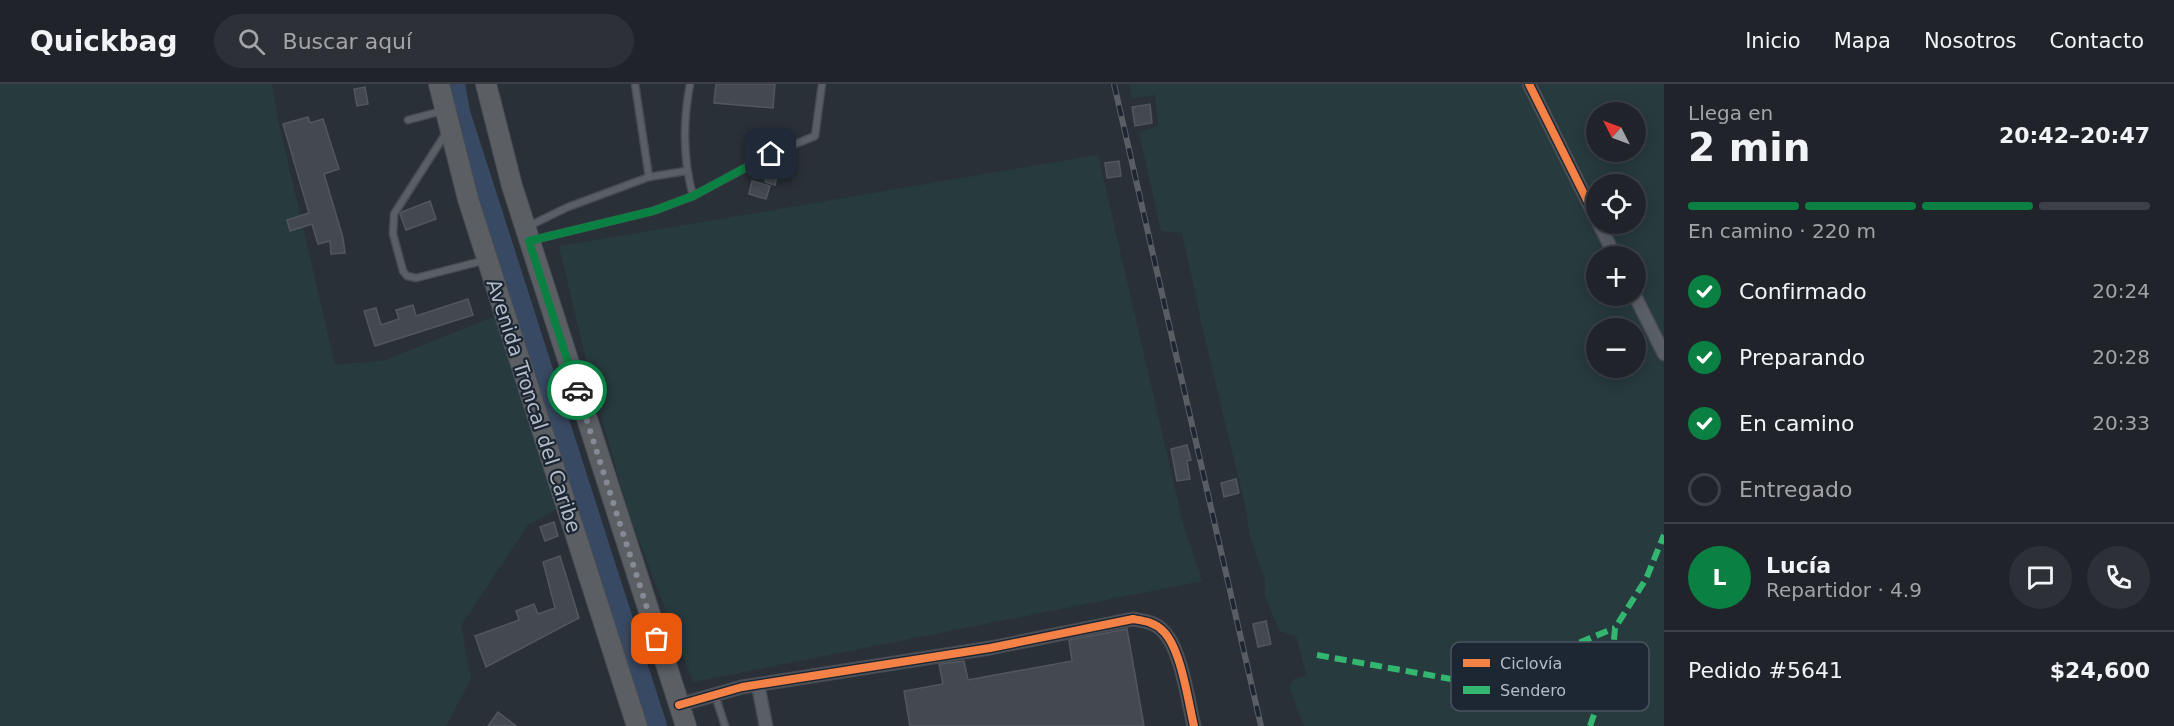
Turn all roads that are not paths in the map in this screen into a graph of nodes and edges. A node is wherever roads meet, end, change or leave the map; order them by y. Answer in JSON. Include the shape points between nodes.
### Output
{"nodes":[{"id":1,"x":439,"y":84,"type":"edge"},
{"id":2,"x":486,"y":84,"type":"edge"},
{"id":3,"x":635,"y":84,"type":"edge"},
{"id":4,"x":690,"y":84,"type":"edge"},
{"id":5,"x":822,"y":84,"type":"edge"},
{"id":6,"x":1529,"y":84,"type":"edge"},
{"id":7,"x":448,"y":119,"type":"junction"},
{"id":8,"x":408,"y":120,"type":"dead end"},
{"id":9,"x":686,"y":171,"type":"junction"},
{"id":10,"x":649,"y":177,"type":"junction"},
{"id":11,"x":693,"y":196,"type":"junction"},
{"id":12,"x":1586,"y":198,"type":"edge"},
{"id":13,"x":527,"y":235,"type":"junction"},
{"id":14,"x":487,"y":260,"type":"junction"},
{"id":15,"x":1640,"y":306,"type":"edge"},
{"id":16,"x":1664,"y":354,"type":"edge"},
{"id":17,"x":758,"y":685,"type":"junction"},
{"id":18,"x":715,"y":693,"type":"junction"},
{"id":19,"x":679,"y":705,"type":"junction"},
{"id":20,"x":637,"y":726,"type":"edge"},
{"id":21,"x":686,"y":726,"type":"edge"},
{"id":22,"x":725,"y":726,"type":"edge"},
{"id":23,"x":766,"y":726,"type":"edge"},
{"id":24,"x":1194,"y":726,"type":"edge"}],
"edges":[{"from":1,"to":7,"type":"highway","name":"Avenida Troncal del Caribe"},
{"from":2,"to":13,"type":"highway"},
{"from":3,"to":10,"type":"lane"},
{"from":4,"to":9,"type":"lane","via":[[685,110]]},
{"from":5,"to":11,"type":"lane","via":[[815,136],[771,154]]},
{"from":6,"to":12,"type":"street"},
{"from":7,"to":8,"type":"lane"},
{"from":7,"to":14,"type":"highway","name":"Avenida Troncal del Caribe"},
{"from":7,"to":14,"type":"lane","via":[[394,214],[393,234],[403,271],[416,278]]},
{"from":9,"to":10,"type":"lane"},
{"from":9,"to":11,"type":"lane"},
{"from":10,"to":13,"type":"lane","via":[[568,207]]},
{"from":11,"to":13,"type":"lane","via":[[634,217]]},
{"from":13,"to":19,"type":"highway"},
{"from":14,"to":20,"type":"highway","name":"Avenida Troncal del Caribe"},
{"from":15,"to":16,"type":"street"},
{"from":17,"to":18,"type":"street"},
{"from":17,"to":23,"type":"street"},
{"from":17,"to":24,"type":"street","via":[[990,648],[1132,619],[1152,623],[1174,644]]},
{"from":18,"to":19,"type":"street"},
{"from":18,"to":22,"type":"lane"},
{"from":19,"to":21,"type":"highway"}]}
